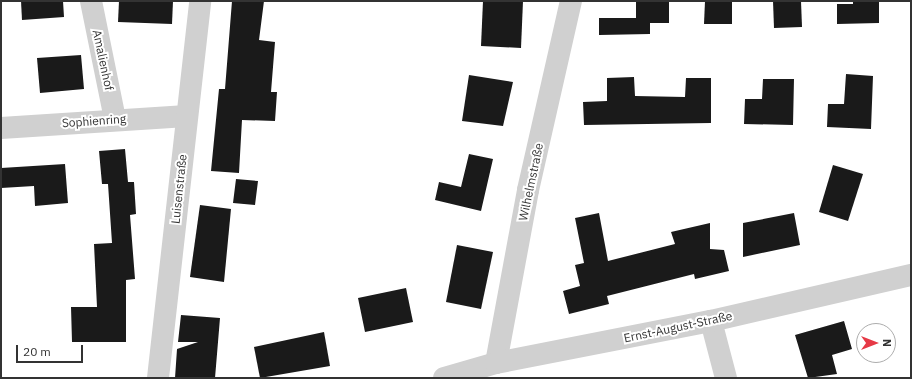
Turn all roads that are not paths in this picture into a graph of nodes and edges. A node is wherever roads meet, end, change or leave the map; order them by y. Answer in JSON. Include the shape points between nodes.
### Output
{"nodes":[{"id":1,"x":91,"y":1,"type":"edge"},
{"id":2,"x":200,"y":1,"type":"edge"},
{"id":3,"x":571,"y":1,"type":"edge"},
{"id":4,"x":187,"y":116,"type":"junction"},
{"id":5,"x":115,"y":120,"type":"junction"},
{"id":6,"x":1,"y":128,"type":"edge"},
{"id":7,"x":911,"y":275,"type":"edge"},
{"id":8,"x":712,"y":321,"type":"junction"},
{"id":9,"x":496,"y":364,"type":"junction"},
{"id":10,"x":158,"y":378,"type":"edge"},
{"id":11,"x":444,"y":378,"type":"edge"},
{"id":12,"x":726,"y":378,"type":"edge"}],
"edges":[{"from":1,"to":5,"type":"street","name":"Amalienhof"},
{"from":2,"to":4,"type":"street","name":"Luisenstraße"},
{"from":3,"to":9,"type":"street","name":"Wilhelmstraße","via":[[528,190]]},
{"from":4,"to":5,"type":"street","name":"Sophienring"},
{"from":4,"to":10,"type":"street","name":"Luisenstraße"},
{"from":5,"to":6,"type":"street","name":"Sophienring"},
{"from":7,"to":8,"type":"street","name":"Ernst-August-Straße"},
{"from":8,"to":9,"type":"street","name":"Ernst-August-Straße"},
{"from":8,"to":12,"type":"street"},
{"from":9,"to":11,"type":"street","name":"Ernst-August-Straße"}]}
